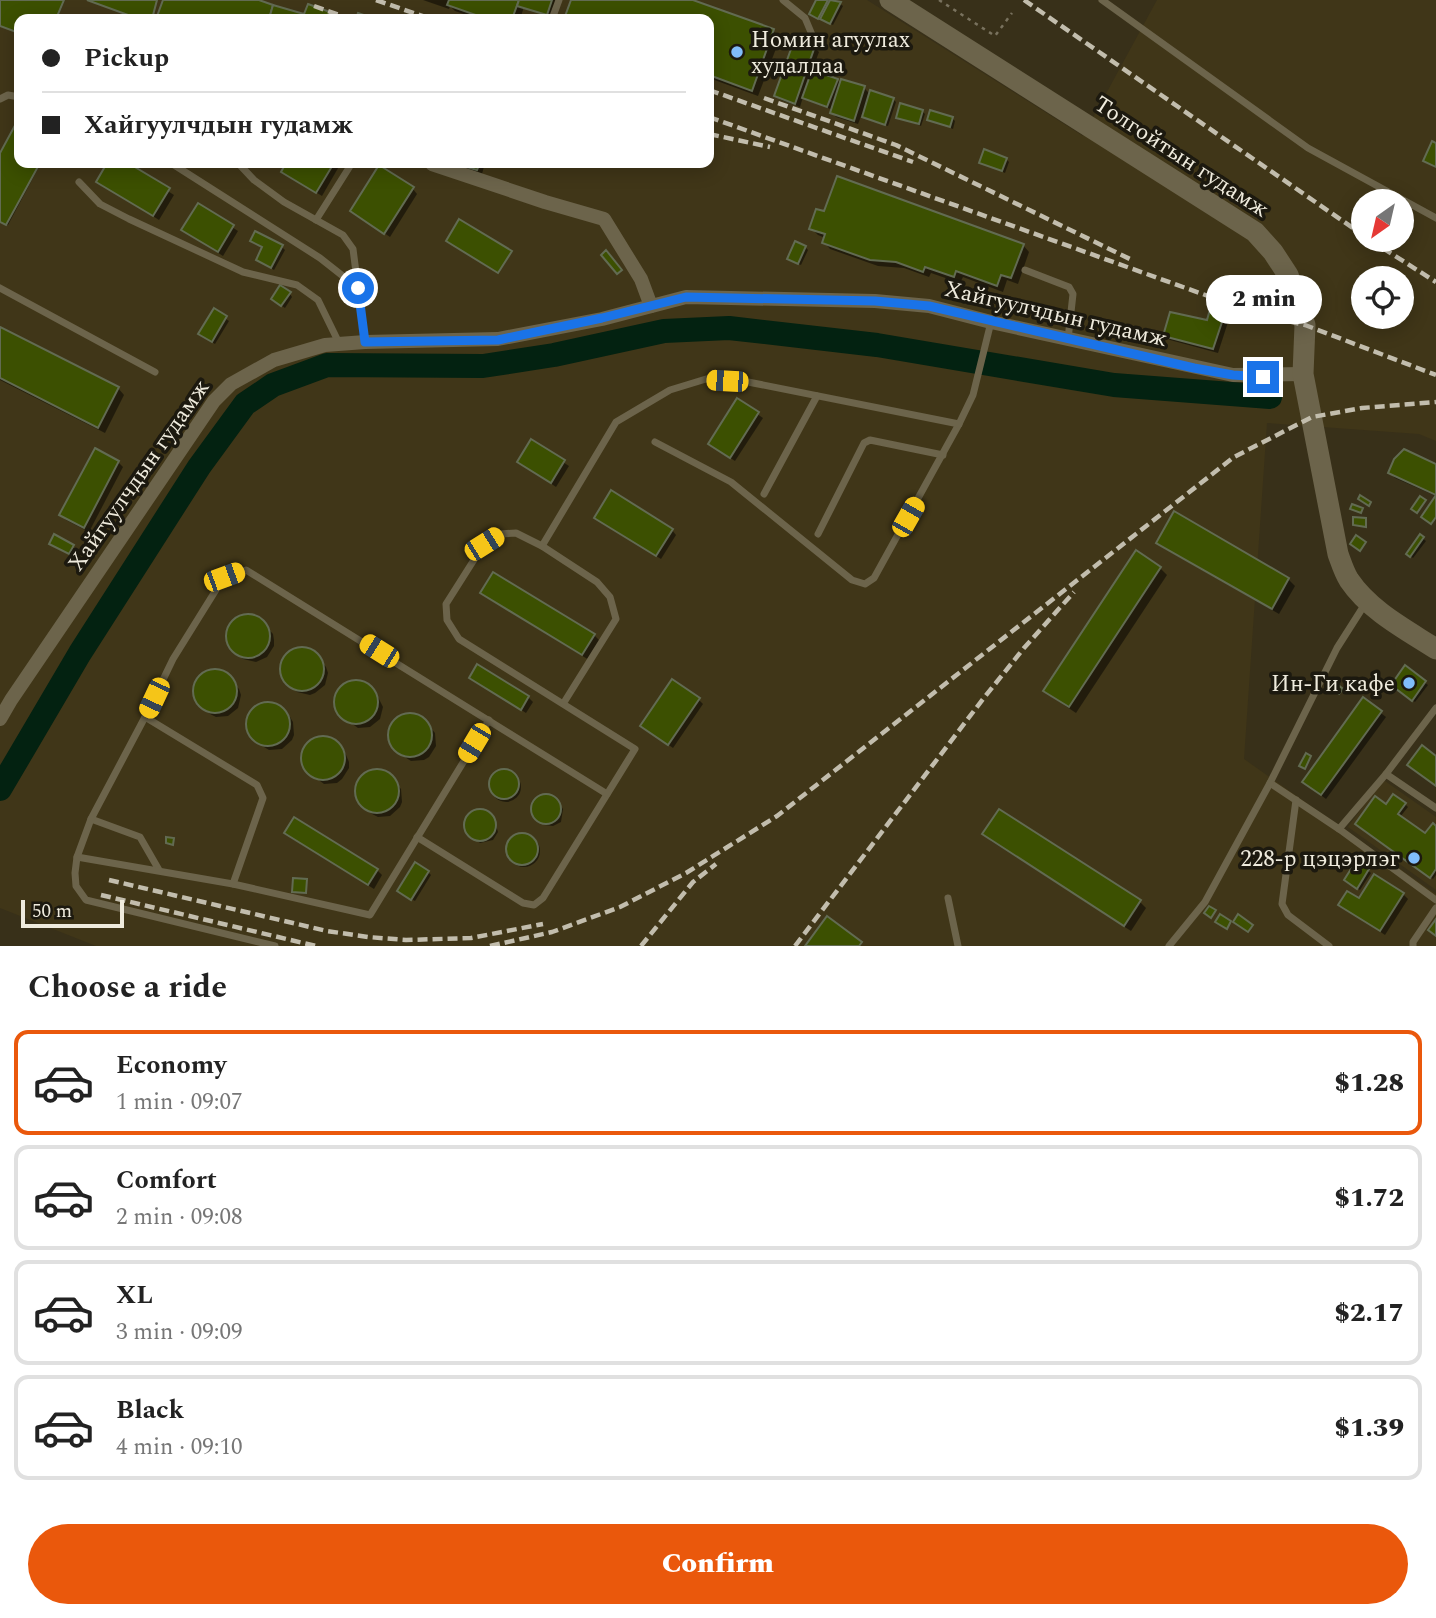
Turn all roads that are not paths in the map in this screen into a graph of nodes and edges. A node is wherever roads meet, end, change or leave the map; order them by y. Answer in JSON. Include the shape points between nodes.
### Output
{"nodes":[{"id":1,"x":783,"y":0,"type":"edge"},
{"id":2,"x":890,"y":0,"type":"edge"},
{"id":3,"x":1102,"y":0,"type":"edge"},
{"id":4,"x":813,"y":37,"type":"dead end"},
{"id":5,"x":179,"y":168,"type":"edge"},
{"id":6,"x":243,"y":168,"type":"edge"},
{"id":7,"x":349,"y":168,"type":"edge"},
{"id":8,"x":445,"y":168,"type":"edge"},
{"id":9,"x":79,"y":182,"type":"dead end"},
{"id":10,"x":1436,"y":218,"type":"edge"},
{"id":11,"x":316,"y":220,"type":"junction"},
{"id":12,"x":1025,"y":270,"type":"dead end"},
{"id":13,"x":0,"y":288,"type":"edge"},
{"id":14,"x":358,"y":288,"type":"junction"},
{"id":15,"x":651,"y":306,"type":"junction"},
{"id":16,"x":991,"y":322,"type":"junction"},
{"id":17,"x":1068,"y":339,"type":"junction"},
{"id":18,"x":365,"y":342,"type":"junction"},
{"id":19,"x":339,"y":344,"type":"junction"},
{"id":20,"x":155,"y":372,"type":"dead end"},
{"id":21,"x":1303,"y":374,"type":"junction"},
{"id":22,"x":817,"y":396,"type":"junction"},
{"id":23,"x":959,"y":424,"type":"junction"},
{"id":24,"x":655,"y":442,"type":"dead end"},
{"id":25,"x":943,"y":455,"type":"junction"},
{"id":26,"x":764,"y":494,"type":"dead end"},
{"id":27,"x":818,"y":534,"type":"dead end"},
{"id":28,"x":542,"y":546,"type":"junction"},
{"id":29,"x":1367,"y":601,"type":"junction"},
{"id":30,"x":1436,"y":649,"type":"edge"},
{"id":31,"x":564,"y":704,"type":"junction"},
{"id":32,"x":1436,"y":708,"type":"edge"},
{"id":33,"x":145,"y":717,"type":"junction"},
{"id":34,"x":0,"y":719,"type":"edge"},
{"id":35,"x":489,"y":720,"type":"junction"},
{"id":36,"x":1387,"y":774,"type":"junction"},
{"id":37,"x":1270,"y":783,"type":"junction"},
{"id":38,"x":607,"y":794,"type":"junction"},
{"id":39,"x":1296,"y":800,"type":"junction"},
{"id":40,"x":1436,"y":808,"type":"edge"},
{"id":41,"x":91,"y":819,"type":"junction"},
{"id":42,"x":1339,"y":829,"type":"junction"},
{"id":43,"x":417,"y":837,"type":"junction"},
{"id":44,"x":77,"y":857,"type":"junction"},
{"id":45,"x":159,"y":870,"type":"junction"},
{"id":46,"x":233,"y":884,"type":"junction"},
{"id":47,"x":948,"y":898,"type":"dead end"},
{"id":48,"x":1436,"y":901,"type":"edge"},
{"id":49,"x":1436,"y":908,"type":"edge"},
{"id":50,"x":1172,"y":943,"type":"edge"},
{"id":51,"x":275,"y":946,"type":"edge"},
{"id":52,"x":958,"y":946,"type":"edge"},
{"id":53,"x":1181,"y":946,"type":"edge"},
{"id":54,"x":1329,"y":946,"type":"edge"},
{"id":55,"x":1413,"y":946,"type":"edge"}],
"edges":[{"from":1,"to":4,"type":"lane","via":[[805,18]]},
{"from":2,"to":21,"type":"main road","name":"Толгойтын гудамж","via":[[1255,232],[1288,275],[1297,299],[1305,324]]},
{"from":3,"to":10,"type":"lane","via":[[1308,148]]},
{"from":5,"to":14,"type":"lane","via":[[320,258]]},
{"from":6,"to":11,"type":"lane","via":[[284,202]]},
{"from":7,"to":11,"type":"lane"},
{"from":8,"to":15,"type":"street","via":[[604,219],[641,279]]},
{"from":9,"to":19,"type":"lane","via":[[100,204],[129,219],[243,272],[297,285],[318,300]]},
{"from":11,"to":14,"type":"lane","via":[[343,235],[353,249]]},
{"from":12,"to":17,"type":"lane","via":[[1069,287],[1073,294]]},
{"from":13,"to":20,"type":"lane"},
{"from":14,"to":18,"type":"lane"},
{"from":15,"to":16,"type":"street","name":"Хайгуулчдын гудамж","via":[[686,297],[875,301],[929,306]]},
{"from":15,"to":18,"type":"street","name":"Хайгуулчдын гудамж","via":[[498,340]]},
{"from":16,"to":17,"type":"street","name":"Хайгуулчдын гудамж"},
{"from":16,"to":23,"type":"lane","via":[[981,371]]},
{"from":17,"to":21,"type":"street","name":"Хайгуулчдын гудамж","via":[[1233,375]]},
{"from":18,"to":19,"type":"street","name":"Хайгуулчдын гудамж"},
{"from":19,"to":34,"type":"street","name":"Хайгуулчдын гудамж","via":[[274,360],[231,384],[214,401]]},
{"from":21,"to":29,"type":"main road","name":"Толгойтын гудамж","via":[[1338,554],[1347,578]]},
{"from":22,"to":23,"type":"lane"},
{"from":22,"to":26,"type":"lane"},
{"from":22,"to":28,"type":"lane","via":[[706,379],[670,390],[616,422]]},
{"from":23,"to":25,"type":"lane"},
{"from":24,"to":25,"type":"lane","via":[[731,482],[852,580],[865,584],[874,578]]},
{"from":25,"to":27,"type":"lane","via":[[870,440],[864,443]]},
{"from":28,"to":31,"type":"lane","via":[[597,582],[610,597],[616,618]]},
{"from":28,"to":31,"type":"lane","via":[[516,533],[500,534],[484,544],[446,604],[447,620],[459,639]]},
{"from":29,"to":30,"type":"main road","name":"Толгойтын гудамж"},
{"from":29,"to":37,"type":"lane","via":[[1337,648]]},
{"from":31,"to":38,"type":"lane","via":[[635,749]]},
{"from":32,"to":36,"type":"lane"},
{"from":33,"to":35,"type":"lane","via":[[173,659],[224,577],[246,569]]},
{"from":33,"to":41,"type":"lane"},
{"from":33,"to":46,"type":"lane","via":[[257,785],[263,798]]},
{"from":35,"to":38,"type":"lane"},
{"from":35,"to":43,"type":"lane"},
{"from":36,"to":40,"type":"lane"},
{"from":36,"to":42,"type":"lane"},
{"from":37,"to":39,"type":"lane"},
{"from":37,"to":50,"type":"lane","via":[[1205,901]]},
{"from":38,"to":43,"type":"lane","via":[[543,898],[534,905],[523,903]]},
{"from":39,"to":42,"type":"lane"},
{"from":39,"to":54,"type":"lane","via":[[1282,904],[1288,915]]},
{"from":41,"to":44,"type":"lane"},
{"from":41,"to":45,"type":"lane","via":[[140,837]]},
{"from":42,"to":48,"type":"lane"},
{"from":43,"to":46,"type":"lane","via":[[370,915]]},
{"from":44,"to":45,"type":"lane"},
{"from":44,"to":51,"type":"lane","via":[[76,886],[86,900]]},
{"from":45,"to":46,"type":"lane"},
{"from":47,"to":52,"type":"lane"},
{"from":49,"to":55,"type":"lane"},
{"from":50,"to":53,"type":"lane"}]}
